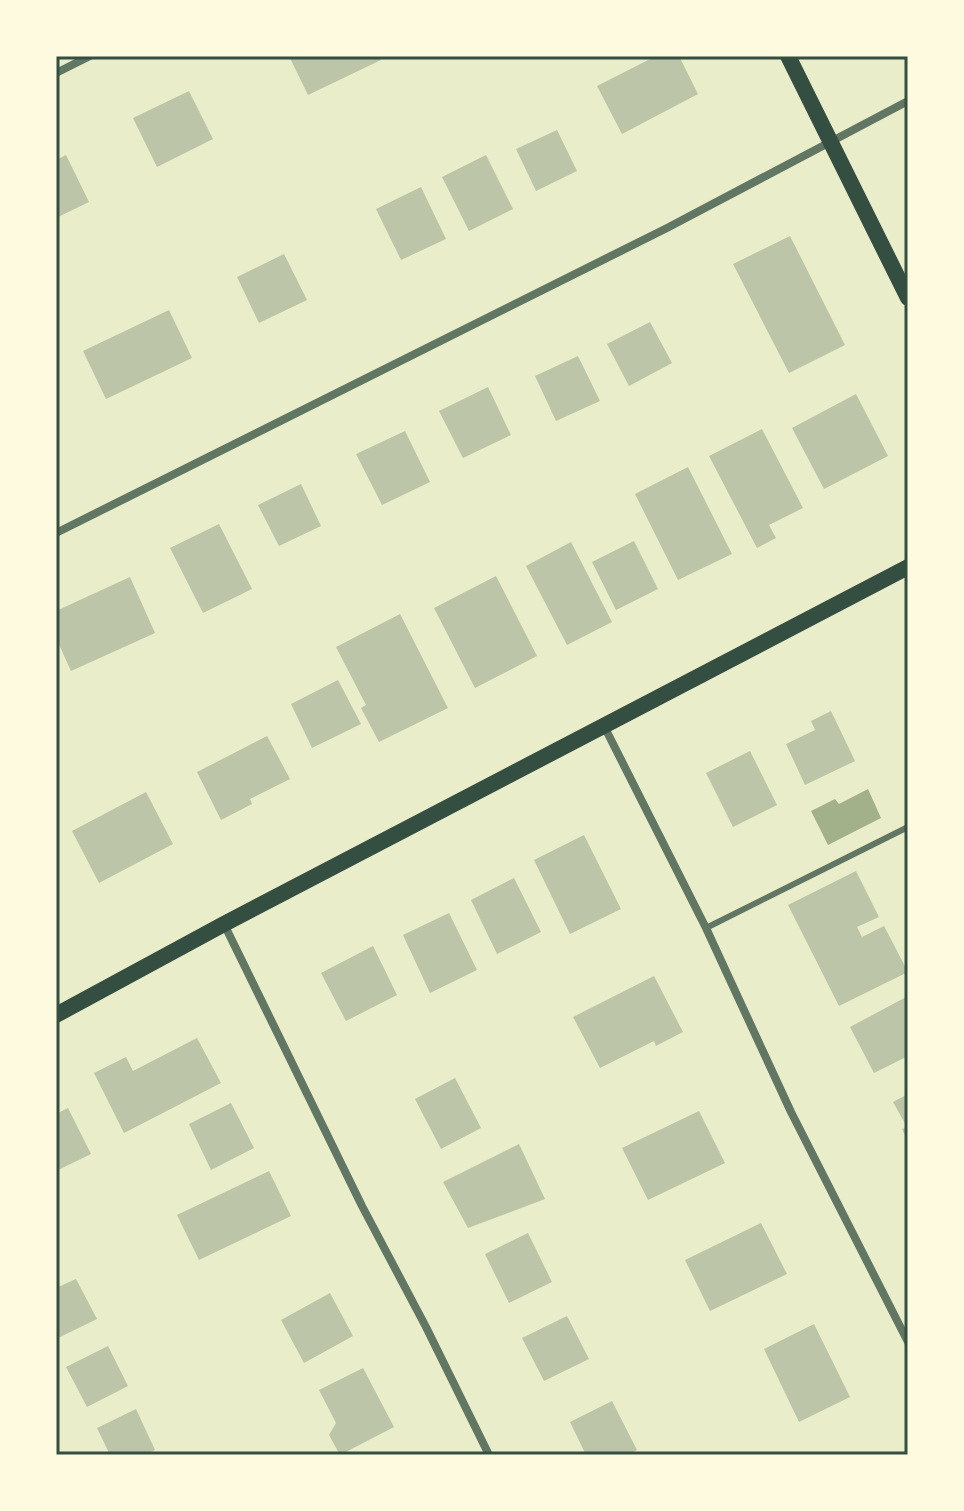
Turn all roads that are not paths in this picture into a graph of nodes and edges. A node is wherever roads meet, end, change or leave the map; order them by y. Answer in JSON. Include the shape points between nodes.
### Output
{"nodes":[{"id":1,"x":90,"y":56,"type":"edge"},
{"id":2,"x":788,"y":56,"type":"edge"},
{"id":3,"x":56,"y":73,"type":"edge"},
{"id":4,"x":908,"y":101,"type":"edge"},
{"id":5,"x":830,"y":140,"type":"junction"},
{"id":6,"x":908,"y":298,"type":"edge"},
{"id":7,"x":56,"y":533,"type":"edge"},
{"id":8,"x":908,"y":567,"type":"edge"},
{"id":9,"x":604,"y":726,"type":"junction"},
{"id":10,"x":908,"y":827,"type":"edge"},
{"id":11,"x":224,"y":924,"type":"junction"},
{"id":12,"x":706,"y":928,"type":"junction"},
{"id":13,"x":56,"y":1015,"type":"edge"},
{"id":14,"x":908,"y":1342,"type":"edge"},
{"id":15,"x":489,"y":1455,"type":"edge"}],
"edges":[{"from":1,"to":3,"type":"street"},
{"from":2,"to":5,"type":"main road"},
{"from":4,"to":5,"type":"street"},
{"from":5,"to":6,"type":"main road"},
{"from":5,"to":7,"type":"street","via":[[667,228]]},
{"from":8,"to":9,"type":"main road"},
{"from":9,"to":11,"type":"main road"},
{"from":9,"to":12,"type":"street"},
{"from":10,"to":12,"type":"lane"},
{"from":11,"to":13,"type":"main road"},
{"from":11,"to":15,"type":"street"},
{"from":12,"to":14,"type":"street","via":[[791,1112]]}]}
